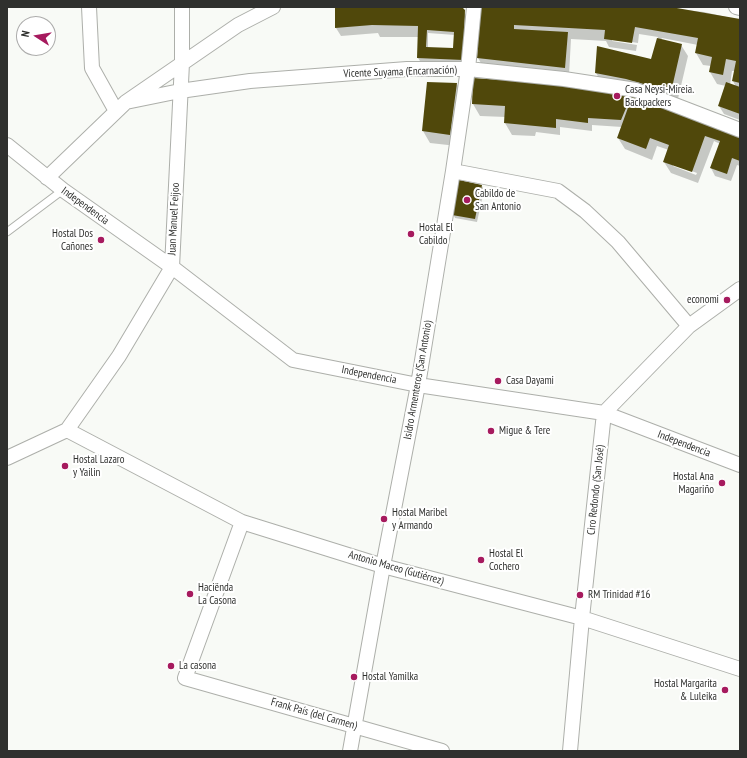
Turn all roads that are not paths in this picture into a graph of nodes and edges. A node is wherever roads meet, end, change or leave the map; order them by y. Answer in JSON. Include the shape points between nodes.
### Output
{"nodes":[{"id":1,"x":89,"y":7,"type":"edge"},
{"id":2,"x":182,"y":7,"type":"edge"},
{"id":3,"x":273,"y":7,"type":"edge"},
{"id":4,"x":474,"y":7,"type":"edge"},
{"id":5,"x":736,"y":7,"type":"edge"},
{"id":6,"x":740,"y":8,"type":"edge"},
{"id":7,"x":182,"y":63,"type":"junction"},
{"id":8,"x":468,"y":69,"type":"junction"},
{"id":9,"x":180,"y":91,"type":"junction"},
{"id":10,"x":121,"y":107,"type":"junction"},
{"id":11,"x":740,"y":130,"type":"edge"},
{"id":12,"x":7,"y":145,"type":"edge"},
{"id":13,"x":453,"y":171,"type":"junction"},
{"id":14,"x":47,"y":178,"type":"junction"},
{"id":15,"x":63,"y":190,"type":"junction"},
{"id":16,"x":7,"y":232,"type":"edge"},
{"id":17,"x":172,"y":267,"type":"junction"},
{"id":18,"x":740,"y":289,"type":"edge"},
{"id":19,"x":689,"y":326,"type":"junction"},
{"id":20,"x":418,"y":385,"type":"junction"},
{"id":21,"x":604,"y":413,"type":"junction"},
{"id":22,"x":67,"y":430,"type":"junction"},
{"id":23,"x":7,"y":458,"type":"edge"},
{"id":24,"x":740,"y":465,"type":"edge"},
{"id":25,"x":242,"y":522,"type":"junction"},
{"id":26,"x":383,"y":566,"type":"junction"},
{"id":27,"x":582,"y":618,"type":"junction"},
{"id":28,"x":740,"y":669,"type":"edge"},
{"id":29,"x":355,"y":726,"type":"junction"},
{"id":30,"x":350,"y":751,"type":"edge"},
{"id":31,"x":442,"y":751,"type":"edge"},
{"id":32,"x":570,"y":751,"type":"edge"}],
"edges":[{"from":1,"to":10,"type":"street","via":[[92,68]]},
{"from":2,"to":7,"type":"street","name":"Juan Manuel Feijoo"},
{"from":3,"to":7,"type":"street","via":[[238,25]]},
{"from":4,"to":8,"type":"street","name":"Isidro Armenteros (San Antonio)"},
{"from":5,"to":6,"type":"street"},
{"from":7,"to":9,"type":"street","name":"Juan Manuel Feijoo"},
{"from":7,"to":10,"type":"street"},
{"from":8,"to":9,"type":"street","name":"Vicente Suyama (Encarnación)","via":[[406,69],[258,80]]},
{"from":8,"to":11,"type":"street","name":"Vicente Suyama (Encarnación)","via":[[636,90]]},
{"from":8,"to":13,"type":"street","name":"Isidro Armenteros (San Antonio)"},
{"from":9,"to":10,"type":"street","name":"Vicente Suyama (Encarnación)"},
{"from":9,"to":17,"type":"street","name":"Juan Manuel Feijoo"},
{"from":10,"to":14,"type":"street"},
{"from":12,"to":14,"type":"street","name":"Independencia"},
{"from":13,"to":19,"type":"street","via":[[558,191],[585,211],[618,242]]},
{"from":13,"to":20,"type":"street","name":"Isidro Armenteros (San Antonio)"},
{"from":14,"to":15,"type":"street","name":"Independencia"},
{"from":15,"to":16,"type":"lane"},
{"from":15,"to":17,"type":"street","name":"Independencia"},
{"from":17,"to":20,"type":"street","name":"Independencia","via":[[293,360]]},
{"from":17,"to":22,"type":"street","name":"Juan Manuel Feijoo","via":[[119,356]]},
{"from":18,"to":19,"type":"street"},
{"from":19,"to":21,"type":"street"},
{"from":20,"to":21,"type":"street","name":"Independencia"},
{"from":20,"to":26,"type":"street","name":"Isidro Armenteros (San Antonio)"},
{"from":21,"to":24,"type":"street","name":"Independencia"},
{"from":21,"to":27,"type":"street","name":"Ciro Redondo (San José)"},
{"from":22,"to":23,"type":"street","name":"Juan Manuel Feijoo"},
{"from":22,"to":25,"type":"street","name":"Antonio Maceo (Gutiérrez)"},
{"from":25,"to":26,"type":"street","name":"Antonio Maceo (Gutiérrez)"},
{"from":25,"to":29,"type":"street","name":"Frank País (del Carmen)","via":[[185,678]]},
{"from":26,"to":27,"type":"street","name":"Antonio Maceo (Gutiérrez)"},
{"from":26,"to":29,"type":"street","name":"Isidro Armenteros (San Antonio)"},
{"from":27,"to":28,"type":"street","name":"Antonio Maceo (Gutiérrez)"},
{"from":27,"to":32,"type":"street","name":"Ciro Redondo (San José)"},
{"from":29,"to":30,"type":"street","name":"Isidro Armenteros (San Antonio)"},
{"from":29,"to":31,"type":"street","name":"Frank País (del Carmen)"}]}
